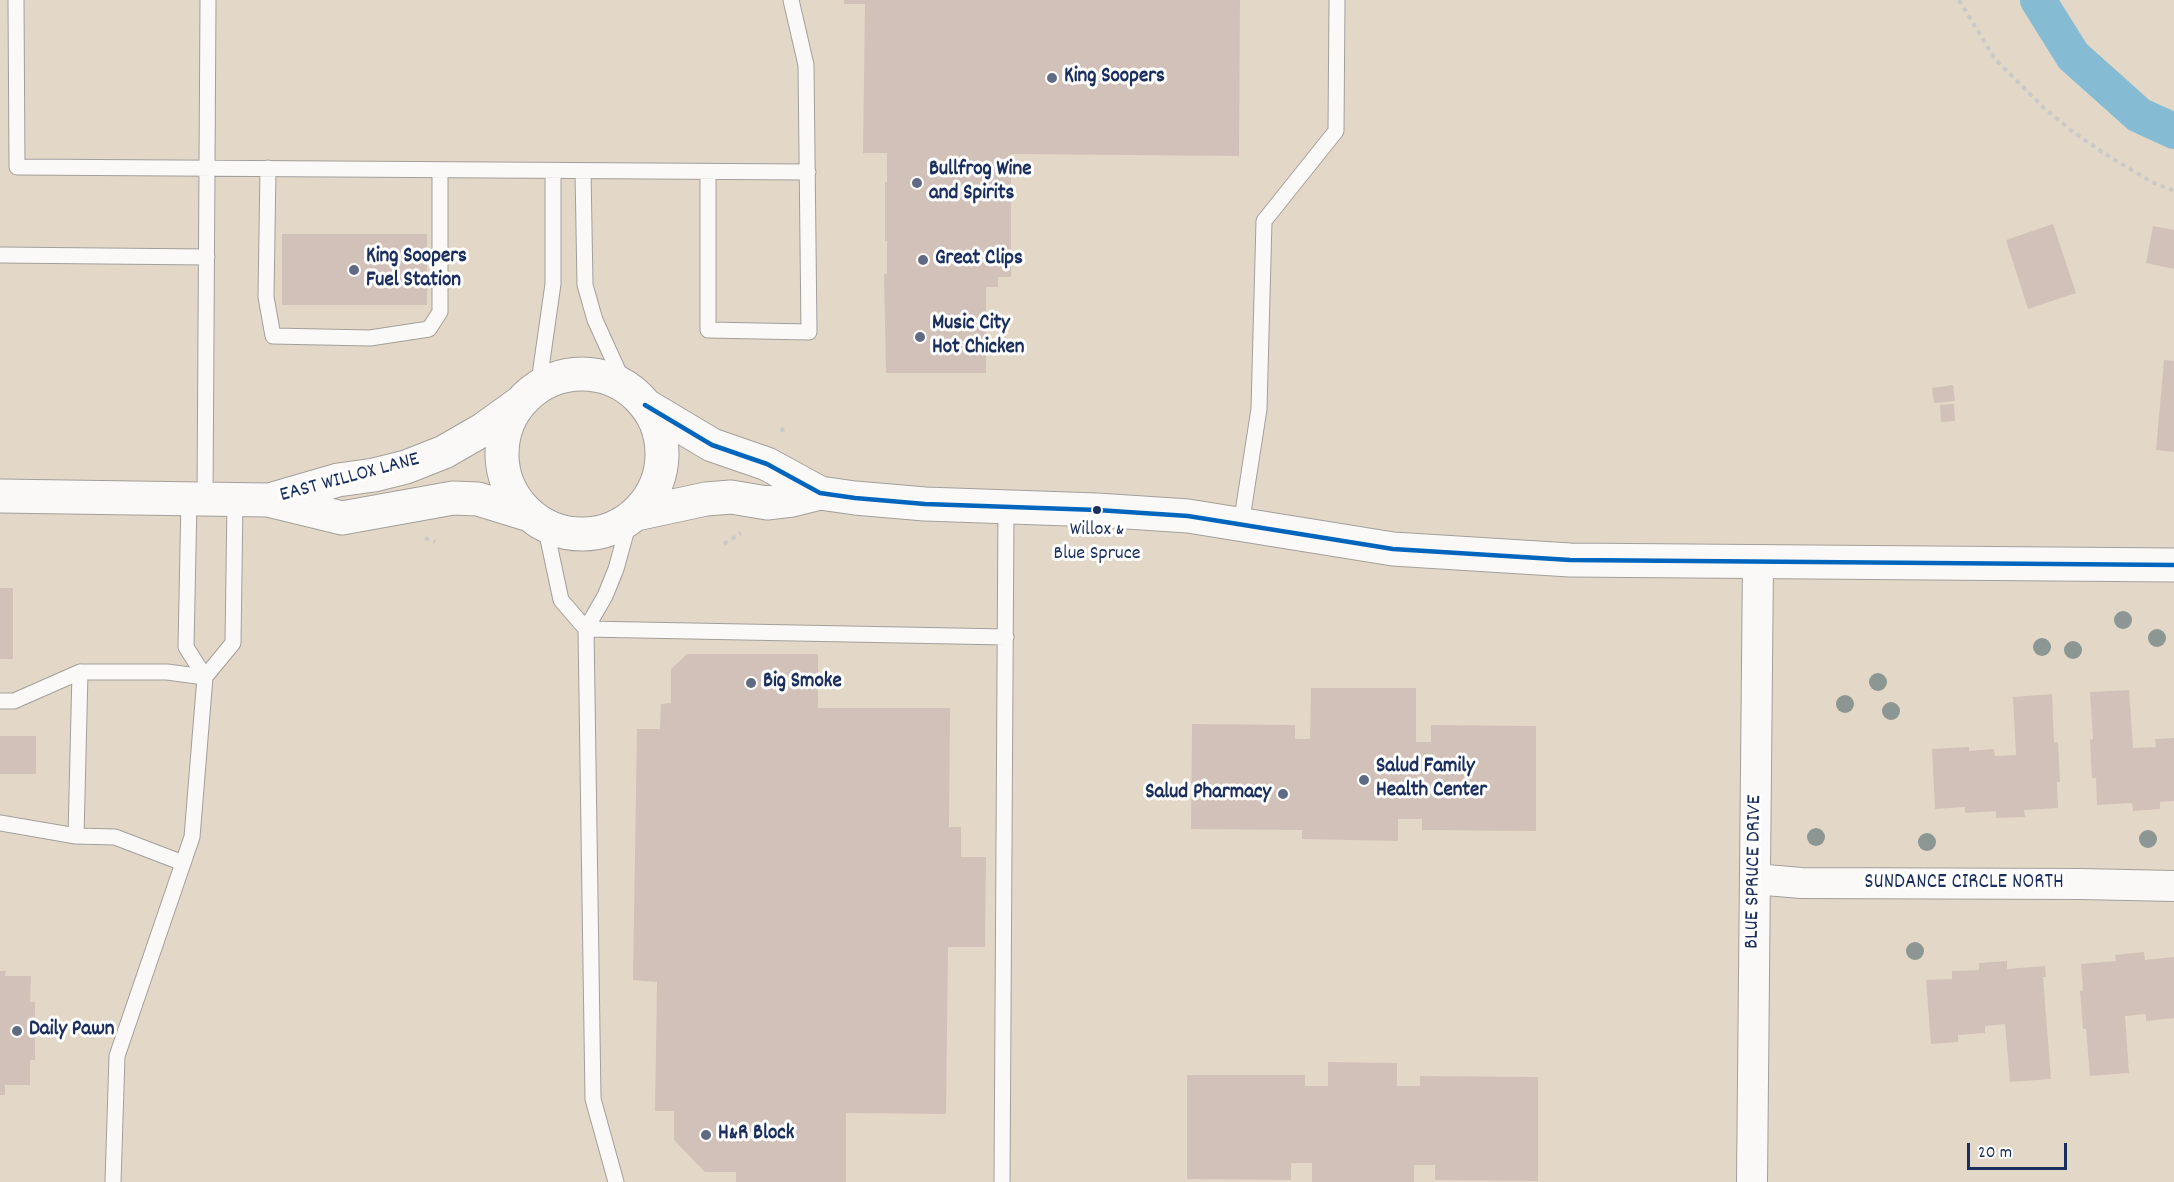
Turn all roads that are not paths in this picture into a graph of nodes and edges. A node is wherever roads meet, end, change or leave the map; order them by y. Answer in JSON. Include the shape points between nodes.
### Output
{"nodes":[{"id":1,"x":16,"y":0,"type":"edge"},
{"id":2,"x":208,"y":0,"type":"edge"},
{"id":3,"x":791,"y":0,"type":"edge"},
{"id":4,"x":1337,"y":0,"type":"edge"},
{"id":5,"x":207,"y":168,"type":"junction"},
{"id":6,"x":268,"y":168,"type":"junction"},
{"id":7,"x":440,"y":170,"type":"junction"},
{"id":8,"x":553,"y":171,"type":"junction"},
{"id":9,"x":583,"y":171,"type":"junction"},
{"id":10,"x":708,"y":172,"type":"junction"},
{"id":11,"x":808,"y":172,"type":"junction"},
{"id":12,"x":0,"y":255,"type":"edge"},
{"id":13,"x":207,"y":257,"type":"junction"},
{"id":14,"x":531,"y":394,"type":"junction"},
{"id":15,"x":635,"y":395,"type":"junction"},
{"id":16,"x":820,"y":493,"type":"junction"},
{"id":17,"x":0,"y":496,"type":"edge"},
{"id":18,"x":210,"y":499,"type":"junction"},
{"id":19,"x":268,"y":500,"type":"junction"},
{"id":20,"x":1006,"y":506,"type":"junction"},
{"id":21,"x":633,"y":516,"type":"junction"},
{"id":22,"x":537,"y":520,"type":"junction"},
{"id":23,"x":1241,"y":525,"type":"junction"},
{"id":24,"x":1758,"y":562,"type":"junction"},
{"id":25,"x":2174,"y":565,"type":"edge"},
{"id":26,"x":586,"y":629,"type":"junction"},
{"id":27,"x":1006,"y":637,"type":"junction"},
{"id":28,"x":80,"y":672,"type":"junction"},
{"id":29,"x":205,"y":677,"type":"junction"},
{"id":30,"x":0,"y":700,"type":"edge"},
{"id":31,"x":0,"y":823,"type":"edge"},
{"id":32,"x":76,"y":836,"type":"junction"},
{"id":33,"x":183,"y":863,"type":"junction"},
{"id":34,"x":1755,"y":879,"type":"junction"},
{"id":35,"x":2174,"y":886,"type":"edge"},
{"id":36,"x":113,"y":1182,"type":"edge"},
{"id":37,"x":616,"y":1182,"type":"edge"},
{"id":38,"x":1002,"y":1182,"type":"edge"},
{"id":39,"x":1752,"y":1182,"type":"edge"}],
"edges":[{"from":1,"to":5,"type":"lane","via":[[17,167]]},
{"from":2,"to":5,"type":"lane"},
{"from":3,"to":11,"type":"lane","via":[[806,65]]},
{"from":4,"to":23,"type":"lane","via":[[1336,131],[1264,221],[1259,409]]},
{"from":5,"to":6,"type":"lane"},
{"from":5,"to":13,"type":"lane"},
{"from":6,"to":7,"type":"lane"},
{"from":6,"to":7,"type":"lane","via":[[266,297],[273,336],[370,338],[429,329],[440,312]]},
{"from":7,"to":8,"type":"lane"},
{"from":8,"to":9,"type":"lane"},
{"from":8,"to":14,"type":"lane","via":[[553,284]]},
{"from":9,"to":10,"type":"lane"},
{"from":9,"to":15,"type":"lane","via":[[585,285],[595,320]]},
{"from":10,"to":11,"type":"lane"},
{"from":10,"to":11,"type":"lane","via":[[708,330],[809,332]]},
{"from":12,"to":13,"type":"lane"},
{"from":13,"to":18,"type":"lane"},
{"from":14,"to":15,"type":"main road","via":[[546,383],[572,375],[599,376]]},
{"from":14,"to":19,"type":"main road","name":"EAST WILLOX LANE","via":[[484,429],[444,452],[406,467],[338,480]]},
{"from":14,"to":22,"type":"main road","via":[[510,421],[502,446],[504,471],[513,495]]},
{"from":15,"to":16,"type":"main road","via":[[712,445],[767,464]]},
{"from":15,"to":21,"type":"main road","via":[[657,425],[663,449],[661,473],[651,495]]},
{"from":16,"to":20,"type":"main road","via":[[925,504]]},
{"from":16,"to":21,"type":"main road","via":[[767,503],[731,497],[706,499]]},
{"from":17,"to":18,"type":"main road","name":"EAST WILLOX LANE"},
{"from":18,"to":19,"type":"main road","name":"EAST WILLOX LANE"},
{"from":18,"to":29,"type":"lane","via":[[186,647]]},
{"from":18,"to":29,"type":"lane","via":[[233,643]]},
{"from":19,"to":22,"type":"main road","name":"EAST WILLOX LANE","via":[[342,518],[453,498],[477,499]]},
{"from":20,"to":23,"type":"main road","via":[[1188,516]]},
{"from":20,"to":27,"type":"lane"},
{"from":21,"to":22,"type":"main road","via":[[617,527],[595,534],[572,534]]},
{"from":21,"to":26,"type":"lane","via":[[605,596]]},
{"from":22,"to":26,"type":"lane","via":[[561,600]]},
{"from":23,"to":24,"type":"main road","via":[[1393,549],[1570,560]]},
{"from":24,"to":25,"type":"main road"},
{"from":24,"to":34,"type":"street","name":"BLUE SPRUCE DRIVE"},
{"from":26,"to":27,"type":"lane"},
{"from":26,"to":37,"type":"lane","via":[[593,1099]]},
{"from":27,"to":38,"type":"lane"},
{"from":28,"to":29,"type":"lane","via":[[167,672]]},
{"from":28,"to":30,"type":"lane","via":[[14,701]]},
{"from":28,"to":32,"type":"lane"},
{"from":29,"to":33,"type":"lane","via":[[192,837]]},
{"from":31,"to":32,"type":"lane"},
{"from":32,"to":33,"type":"lane","via":[[115,837]]},
{"from":33,"to":36,"type":"lane","via":[[117,1056]]},
{"from":34,"to":35,"type":"street","name":"SUNDANCE CIRCLE NORTH","via":[[1801,883]]},
{"from":34,"to":39,"type":"street","name":"BLUE SPRUCE DRIVE"}]}
